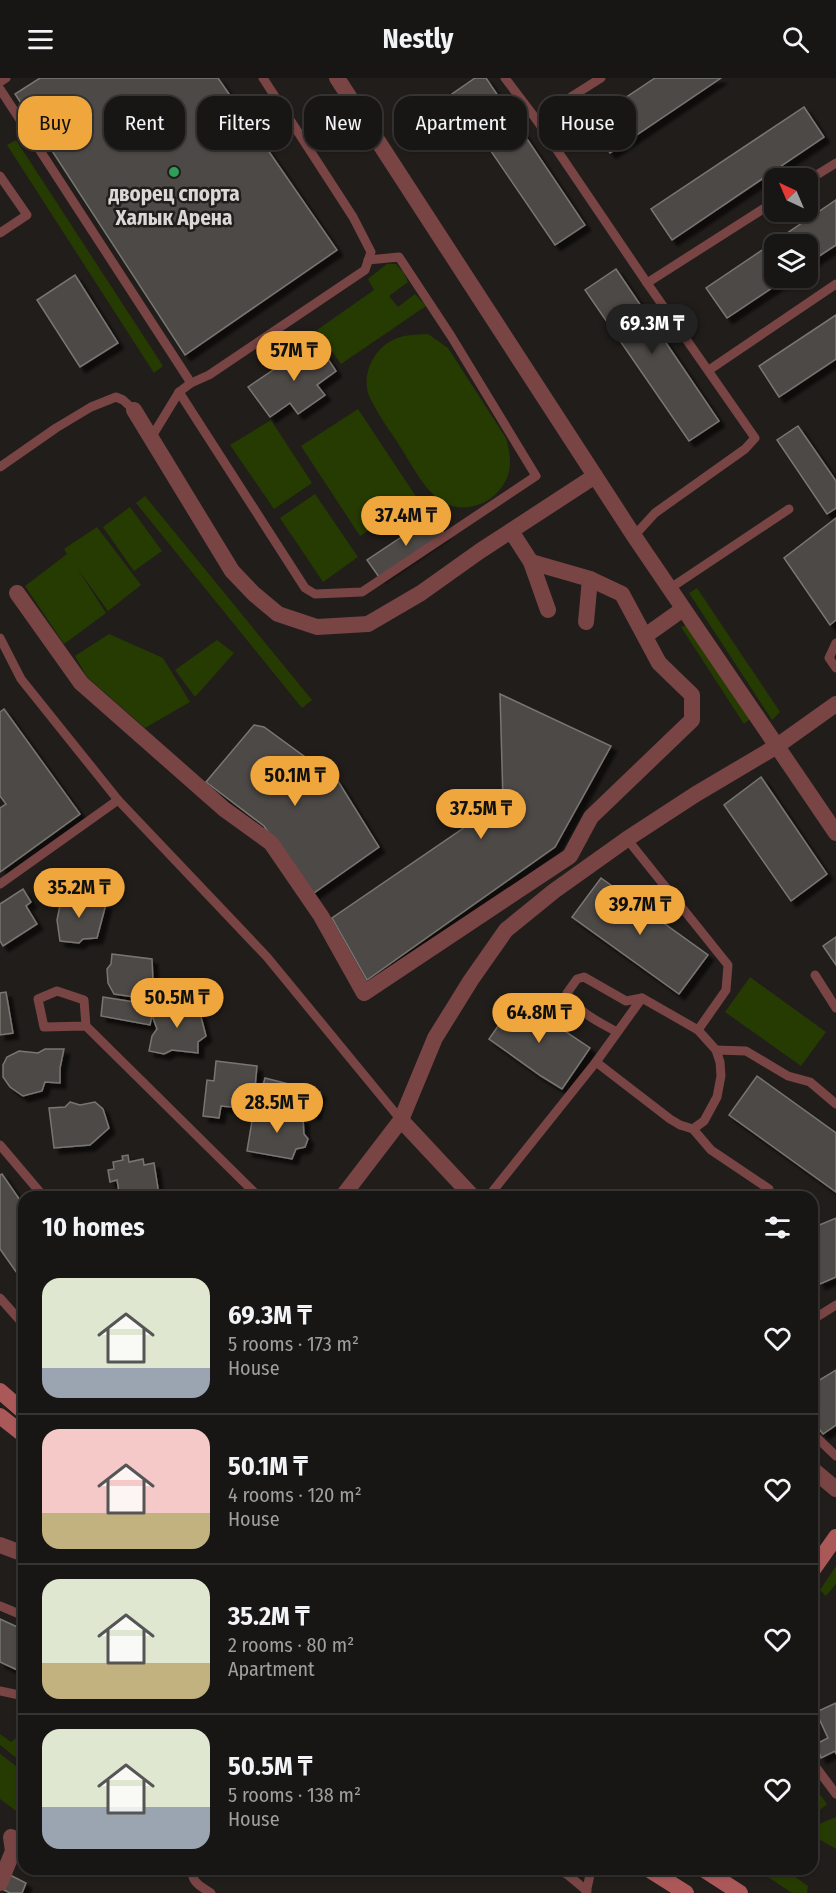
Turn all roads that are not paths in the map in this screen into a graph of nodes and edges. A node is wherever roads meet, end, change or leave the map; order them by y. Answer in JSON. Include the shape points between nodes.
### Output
{"nodes":[{"id":1,"x":6,"y":78,"type":"edge"},
{"id":2,"x":262,"y":78,"type":"edge"},
{"id":3,"x":337,"y":78,"type":"edge"},
{"id":4,"x":505,"y":78,"type":"edge"},
{"id":5,"x":601,"y":78,"type":"edge"},
{"id":6,"x":0,"y":82,"type":"edge"},
{"id":7,"x":0,"y":89,"type":"edge"},
{"id":8,"x":536,"y":119,"type":"junction"},
{"id":9,"x":836,"y":163,"type":"edge"},
{"id":10,"x":818,"y":174,"type":"edge"},
{"id":11,"x":2,"y":180,"type":"edge"},
{"id":12,"x":764,"y":208,"type":"edge"},
{"id":13,"x":0,"y":233,"type":"edge"},
{"id":14,"x":368,"y":260,"type":"junction"},
{"id":15,"x":647,"y":283,"type":"junction"},
{"id":16,"x":836,"y":284,"type":"edge"},
{"id":17,"x":709,"y":370,"type":"junction"},
{"id":18,"x":191,"y":383,"type":"junction"},
{"id":19,"x":179,"y":392,"type":"junction"},
{"id":20,"x":134,"y":410,"type":"joint"},
{"id":21,"x":151,"y":438,"type":"junction"},
{"id":22,"x":0,"y":467,"type":"edge"},
{"id":23,"x":595,"y":476,"type":"junction"},
{"id":24,"x":789,"y":509,"type":"dead end"},
{"id":25,"x":511,"y":531,"type":"junction"},
{"id":26,"x":634,"y":536,"type":"junction"},
{"id":27,"x":531,"y":562,"type":"junction"},
{"id":28,"x":590,"y":579,"type":"junction"},
{"id":29,"x":669,"y":589,"type":"junction"},
{"id":30,"x":17,"y":593,"type":"dead end"},
{"id":31,"x":683,"y":609,"type":"junction"},
{"id":32,"x":548,"y":610,"type":"dead end"},
{"id":33,"x":586,"y":622,"type":"dead end"},
{"id":34,"x":645,"y":636,"type":"junction"},
{"id":35,"x":0,"y":638,"type":"edge"},
{"id":36,"x":836,"y":643,"type":"edge"},
{"id":37,"x":836,"y":668,"type":"edge"},
{"id":38,"x":834,"y":709,"type":"edge"},
{"id":39,"x":777,"y":746,"type":"junction"},
{"id":40,"x":118,"y":800,"type":"junction"},
{"id":41,"x":836,"y":833,"type":"edge"},
{"id":42,"x":627,"y":839,"type":"junction"},
{"id":43,"x":0,"y":884,"type":"edge"},
{"id":44,"x":815,"y":975,"type":"dead end"},
{"id":45,"x":642,"y":998,"type":"junction"},
{"id":46,"x":836,"y":1008,"type":"edge"},
{"id":47,"x":86,"y":1026,"type":"junction"},
{"id":48,"x":698,"y":1030,"type":"junction"},
{"id":49,"x":617,"y":1032,"type":"junction"},
{"id":50,"x":716,"y":1050,"type":"junction"},
{"id":51,"x":596,"y":1062,"type":"junction"},
{"id":52,"x":836,"y":1104,"type":"edge"},
{"id":53,"x":401,"y":1120,"type":"junction"},
{"id":54,"x":693,"y":1128,"type":"junction"},
{"id":55,"x":0,"y":1145,"type":"edge"},
{"id":56,"x":769,"y":1189,"type":"dead end"},
{"id":57,"x":39,"y":1191,"type":"edge"},
{"id":58,"x":253,"y":1191,"type":"edge"},
{"id":59,"x":347,"y":1191,"type":"edge"},
{"id":60,"x":467,"y":1191,"type":"edge"},
{"id":61,"x":493,"y":1191,"type":"edge"},
{"id":62,"x":0,"y":1299,"type":"edge"},
{"id":63,"x":836,"y":1305,"type":"edge"},
{"id":64,"x":818,"y":1316,"type":"edge"},
{"id":65,"x":18,"y":1318,"type":"edge"},
{"id":66,"x":0,"y":1391,"type":"edge"},
{"id":67,"x":18,"y":1407,"type":"edge"},
{"id":68,"x":0,"y":1416,"type":"edge"},
{"id":69,"x":18,"y":1430,"type":"edge"},
{"id":70,"x":818,"y":1439,"type":"edge"},
{"id":71,"x":836,"y":1456,"type":"edge"},
{"id":72,"x":818,"y":1475,"type":"edge"},
{"id":73,"x":836,"y":1489,"type":"edge"},
{"id":74,"x":836,"y":1537,"type":"edge"},
{"id":75,"x":0,"y":1545,"type":"edge"},
{"id":76,"x":18,"y":1552,"type":"edge"},
{"id":77,"x":818,"y":1562,"type":"edge"},
{"id":78,"x":0,"y":1606,"type":"edge"},
{"id":79,"x":18,"y":1614,"type":"edge"},
{"id":80,"x":0,"y":1691,"type":"edge"},
{"id":81,"x":18,"y":1695,"type":"edge"},
{"id":82,"x":818,"y":1770,"type":"edge"},
{"id":83,"x":836,"y":1794,"type":"edge"},
{"id":84,"x":11,"y":1837,"type":"dead end"},
{"id":85,"x":191,"y":1875,"type":"edge"},
{"id":86,"x":568,"y":1875,"type":"edge"},
{"id":87,"x":590,"y":1875,"type":"edge"},
{"id":88,"x":658,"y":1875,"type":"edge"},
{"id":89,"x":712,"y":1875,"type":"edge"},
{"id":90,"x":0,"y":1884,"type":"edge"},
{"id":91,"x":587,"y":1892,"type":"edge"},
{"id":92,"x":211,"y":1893,"type":"edge"},
{"id":93,"x":687,"y":1893,"type":"edge"},
{"id":94,"x":740,"y":1893,"type":"edge"}],
"edges":[{"from":1,"to":6,"type":"lane"},
{"from":2,"to":14,"type":"lane","via":[[353,217],[371,252]]},
{"from":3,"to":23,"type":"street"},
{"from":4,"to":8,"type":"lane"},
{"from":5,"to":8,"type":"lane"},
{"from":7,"to":18,"type":"lane"},
{"from":8,"to":15,"type":"lane"},
{"from":9,"to":10,"type":"lane"},
{"from":11,"to":13,"type":"lane","via":[[27,215]]},
{"from":12,"to":15,"type":"lane"},
{"from":14,"to":18,"type":"lane","via":[[365,270],[209,375]]},
{"from":14,"to":19,"type":"lane","via":[[399,257],[536,476],[362,592],[315,594],[305,588]]},
{"from":15,"to":17,"type":"lane"},
{"from":16,"to":17,"type":"lane"},
{"from":17,"to":26,"type":"lane","via":[[755,438],[655,513]]},
{"from":18,"to":19,"type":"lane"},
{"from":19,"to":21,"type":"lane"},
{"from":20,"to":21,"type":"street"},
{"from":20,"to":22,"type":"lane","via":[[116,397],[92,407]]},
{"from":21,"to":25,"type":"street","via":[[232,571],[278,614],[317,627],[368,624]]},
{"from":23,"to":25,"type":"street"},
{"from":23,"to":26,"type":"street"},
{"from":24,"to":29,"type":"lane"},
{"from":25,"to":27,"type":"street"},
{"from":26,"to":29,"type":"street"},
{"from":27,"to":28,"type":"street"},
{"from":27,"to":32,"type":"street"},
{"from":28,"to":33,"type":"street"},
{"from":28,"to":34,"type":"street","via":[[622,594]]},
{"from":29,"to":31,"type":"street"},
{"from":30,"to":34,"type":"street","via":[[81,682],[224,809],[271,843],[321,916],[364,993],[570,856],[591,817],[692,720],[692,695],[659,663]]},
{"from":31,"to":34,"type":"street"},
{"from":31,"to":39,"type":"street"},
{"from":35,"to":40,"type":"lane","via":[[21,679]]},
{"from":36,"to":37,"type":"lane","via":[[829,658]]},
{"from":38,"to":39,"type":"street"},
{"from":39,"to":41,"type":"street"},
{"from":39,"to":42,"type":"street"},
{"from":40,"to":43,"type":"lane"},
{"from":40,"to":53,"type":"lane","via":[[267,957]]},
{"from":42,"to":48,"type":"lane","via":[[728,966],[726,990]]},
{"from":42,"to":53,"type":"street","via":[[506,930],[435,1038]]},
{"from":44,"to":46,"type":"lane"},
{"from":45,"to":48,"type":"lane"},
{"from":45,"to":49,"type":"lane"},
{"from":45,"to":49,"type":"lane","via":[[626,1001],[584,977],[577,979],[567,993],[574,1005]]},
{"from":47,"to":47,"type":"lane","via":[[84,1000],[57,991],[38,999],[44,1027]]},
{"from":47,"to":58,"type":"lane"},
{"from":48,"to":50,"type":"lane"},
{"from":49,"to":51,"type":"lane"},
{"from":50,"to":52,"type":"lane","via":[[747,1051],[788,1076],[810,1082]]},
{"from":50,"to":54,"type":"lane","via":[[721,1076],[717,1097],[704,1121]]},
{"from":51,"to":54,"type":"lane","via":[[670,1119]]},
{"from":51,"to":61,"type":"lane"},
{"from":53,"to":59,"type":"street"},
{"from":53,"to":60,"type":"street"},
{"from":54,"to":56,"type":"lane","via":[[711,1150]]},
{"from":55,"to":57,"type":"lane"},
{"from":62,"to":65,"type":"lane"},
{"from":63,"to":64,"type":"lane"},
{"from":66,"to":67,"type":"main road"},
{"from":68,"to":69,"type":"main road"},
{"from":70,"to":71,"type":"lane"},
{"from":72,"to":73,"type":"street"},
{"from":74,"to":77,"type":"main road"},
{"from":75,"to":76,"type":"street"},
{"from":78,"to":79,"type":"lane"},
{"from":80,"to":81,"type":"lane"},
{"from":82,"to":83,"type":"lane"},
{"from":84,"to":90,"type":"street","via":[[13,1851]]},
{"from":85,"to":92,"type":"lane"},
{"from":86,"to":91,"type":"lane"},
{"from":87,"to":91,"type":"lane"},
{"from":88,"to":93,"type":"main road"},
{"from":89,"to":94,"type":"main road"}]}
